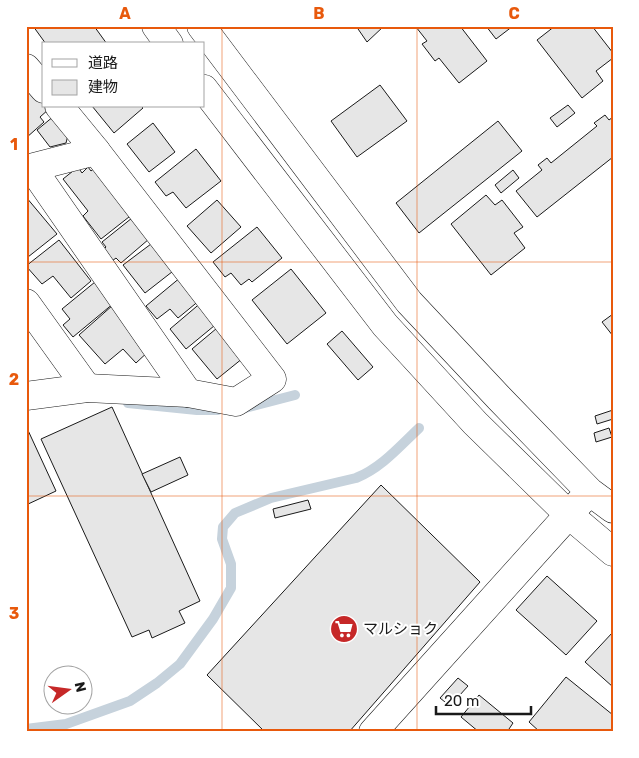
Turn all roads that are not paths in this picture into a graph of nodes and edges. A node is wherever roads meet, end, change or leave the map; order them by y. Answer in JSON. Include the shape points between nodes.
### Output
{"nodes":[{"id":1,"x":156,"y":26,"type":"edge"},
{"id":2,"x":201,"y":26,"type":"edge"},
{"id":3,"x":168,"y":42,"type":"edge"},
{"id":4,"x":26,"y":68,"type":"edge"},
{"id":5,"x":42,"y":87,"type":"edge"},
{"id":6,"x":205,"y":90,"type":"edge"},
{"id":7,"x":61,"y":108,"type":"edge"},
{"id":8,"x":96,"y":151,"type":"junction"},
{"id":9,"x":29,"y":168,"type":"edge"},
{"id":10,"x":26,"y":303,"type":"edge"},
{"id":11,"x":87,"y":388,"type":"junction"},
{"id":12,"x":188,"y":393,"type":"junction"},
{"id":13,"x":26,"y":396,"type":"edge"},
{"id":14,"x":590,"y":492,"type":"junction"},
{"id":15,"x":613,"y":509,"type":"edge"},
{"id":16,"x":568,"y":514,"type":"junction"},
{"id":17,"x":613,"y":552,"type":"edge"},
{"id":18,"x":373,"y":732,"type":"edge"}],
"edges":[{"from":1,"to":3,"type":"street"},
{"from":2,"to":14,"type":"street","via":[[409,302]]},
{"from":4,"to":5,"type":"street"},
{"from":6,"to":16,"type":"street","via":[[385,325],[475,423]]},
{"from":7,"to":8,"type":"street"},
{"from":8,"to":9,"type":"street"},
{"from":8,"to":12,"type":"street","via":[[272,379],[236,402]]},
{"from":9,"to":12,"type":"street"},
{"from":10,"to":11,"type":"street"},
{"from":11,"to":12,"type":"street"},
{"from":11,"to":13,"type":"street"},
{"from":14,"to":15,"type":"street"},
{"from":14,"to":16,"type":"street"},
{"from":16,"to":17,"type":"street"},
{"from":16,"to":18,"type":"street"}]}
